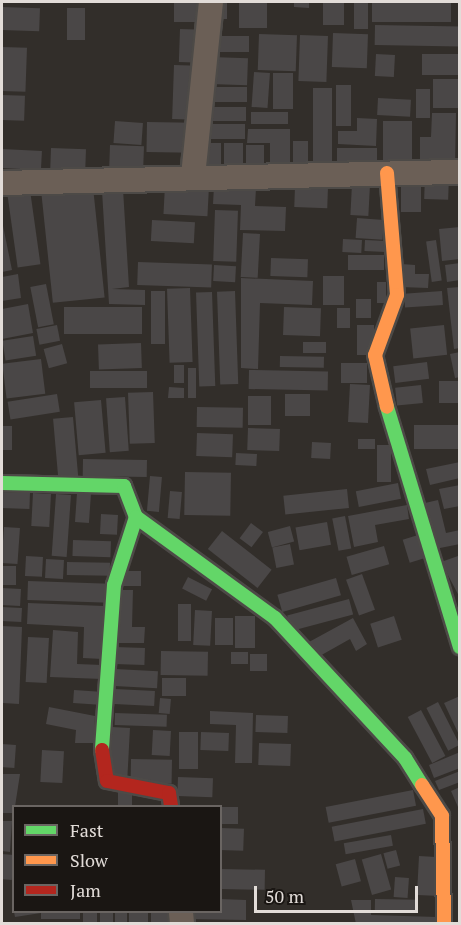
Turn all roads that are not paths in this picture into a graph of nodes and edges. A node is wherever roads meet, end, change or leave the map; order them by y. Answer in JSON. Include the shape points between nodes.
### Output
{"nodes":[{"id":1,"x":211,"y":2,"type":"edge"},
{"id":2,"x":459,"y":172,"type":"edge"},
{"id":3,"x":387,"y":173,"type":"junction"},
{"id":4,"x":193,"y":176,"type":"junction"},
{"id":5,"x":2,"y":183,"type":"edge"},
{"id":6,"x":2,"y":483,"type":"edge"},
{"id":7,"x":136,"y":517,"type":"junction"},
{"id":8,"x":459,"y":647,"type":"edge"},
{"id":9,"x":171,"y":805,"type":"edge"},
{"id":10,"x":444,"y":924,"type":"edge"}],
"edges":[{"from":1,"to":4,"type":"street"},
{"from":2,"to":3,"type":"street"},
{"from":3,"to":4,"type":"street"},
{"from":3,"to":8,"type":"street","via":[[397,295],[375,355]]},
{"from":4,"to":5,"type":"street"},
{"from":6,"to":7,"type":"street","via":[[124,486]]},
{"from":7,"to":9,"type":"street","via":[[114,585],[102,752],[107,781],[169,793]]},
{"from":7,"to":10,"type":"street","via":[[275,618],[405,758],[442,816]]}]}
